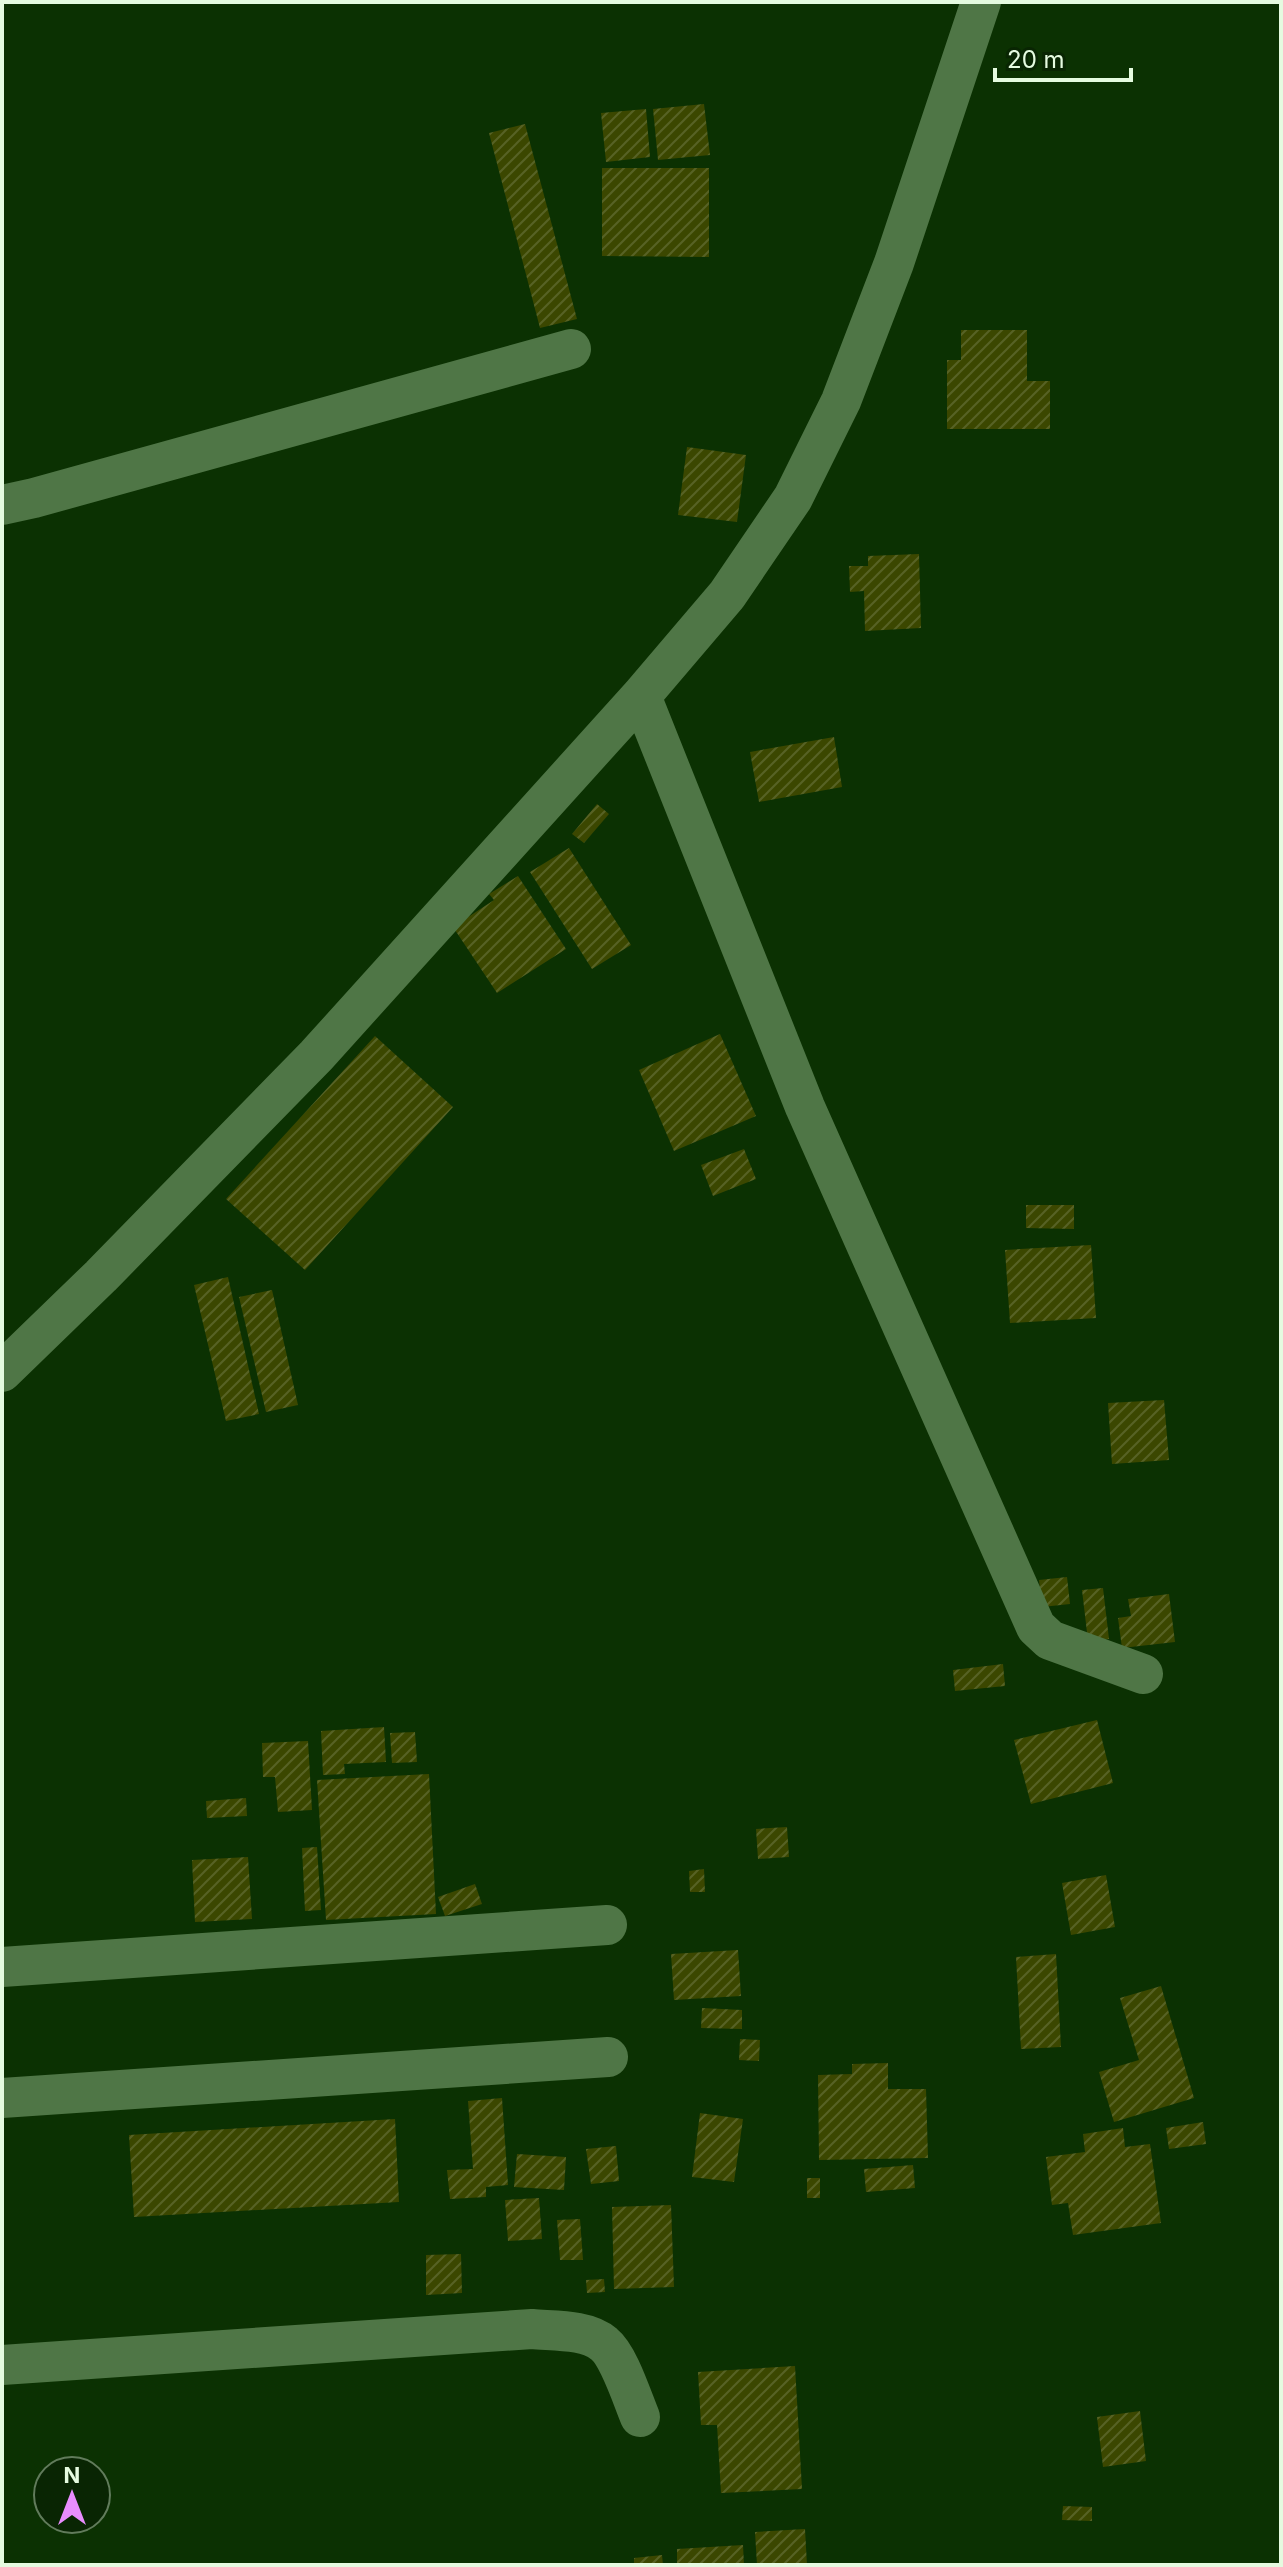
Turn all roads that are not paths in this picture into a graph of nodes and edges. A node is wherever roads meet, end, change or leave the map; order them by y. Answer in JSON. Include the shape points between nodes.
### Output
{"nodes":[{"id":1,"x":981,"y":2,"type":"edge"},
{"id":2,"x":571,"y":349,"type":"dead end"},
{"id":3,"x":2,"y":505,"type":"edge"},
{"id":4,"x":641,"y":696,"type":"junction"},
{"id":5,"x":2,"y":1372,"type":"edge"},
{"id":6,"x":1143,"y":1674,"type":"dead end"},
{"id":7,"x":607,"y":1925,"type":"dead end"},
{"id":8,"x":2,"y":1967,"type":"edge"},
{"id":9,"x":608,"y":2057,"type":"dead end"},
{"id":10,"x":2,"y":2098,"type":"edge"},
{"id":11,"x":2,"y":2365,"type":"edge"},
{"id":12,"x":640,"y":2417,"type":"dead end"}],
"edges":[{"from":1,"to":4,"type":"street","via":[[894,263],[841,401],[777,522],[727,595]]},
{"from":2,"to":3,"type":"street"},
{"from":4,"to":5,"type":"street","via":[[316,1056]]},
{"from":4,"to":6,"type":"street","via":[[805,1107],[1036,1627],[1050,1640]]},
{"from":7,"to":8,"type":"street"},
{"from":9,"to":10,"type":"street"},
{"from":11,"to":12,"type":"street","via":[[532,2329],[603,2342]]}]}
